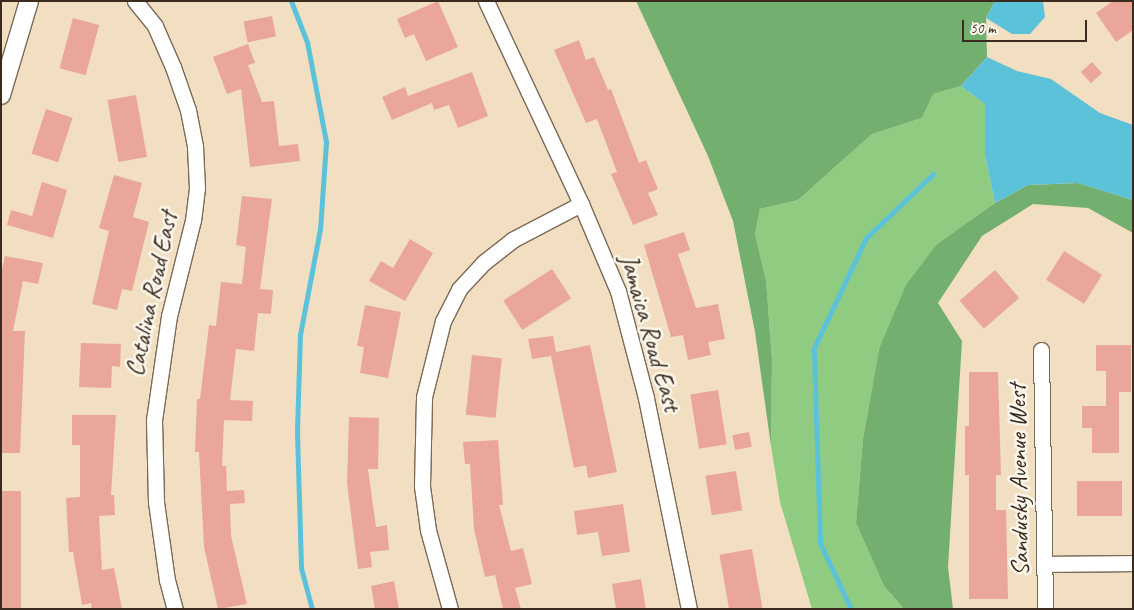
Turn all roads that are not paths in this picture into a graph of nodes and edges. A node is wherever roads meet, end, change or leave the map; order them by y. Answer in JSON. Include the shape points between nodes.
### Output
{"nodes":[{"id":1,"x":29,"y":1,"type":"edge"},
{"id":2,"x":135,"y":1,"type":"edge"},
{"id":3,"x":486,"y":1,"type":"edge"},
{"id":4,"x":1,"y":95,"type":"edge"},
{"id":5,"x":582,"y":204,"type":"junction"},
{"id":6,"x":1041,"y":350,"type":"dead end"},
{"id":7,"x":1133,"y":562,"type":"edge"},
{"id":8,"x":1044,"y":564,"type":"junction"},
{"id":9,"x":175,"y":609,"type":"edge"},
{"id":10,"x":450,"y":609,"type":"edge"},
{"id":11,"x":689,"y":609,"type":"edge"},
{"id":12,"x":1045,"y":609,"type":"edge"}],
"edges":[{"from":1,"to":4,"type":"street"},
{"from":2,"to":9,"type":"street","name":"Catalina Road East","via":[[155,26],[173,67],[188,110],[195,147],[197,188],[193,220],[169,316],[154,420],[156,502],[167,580]]},
{"from":3,"to":5,"type":"street","name":"Jamaica Road East"},
{"from":5,"to":10,"type":"street","via":[[512,240],[483,264],[459,289],[443,321],[424,397],[422,486],[428,530]]},
{"from":5,"to":11,"type":"street","name":"Jamaica Road East","via":[[618,290],[631,334]]},
{"from":6,"to":8,"type":"street","name":"Sandusky Avenue West"},
{"from":7,"to":8,"type":"street"},
{"from":8,"to":12,"type":"street","name":"Sandusky Avenue West"}]}
